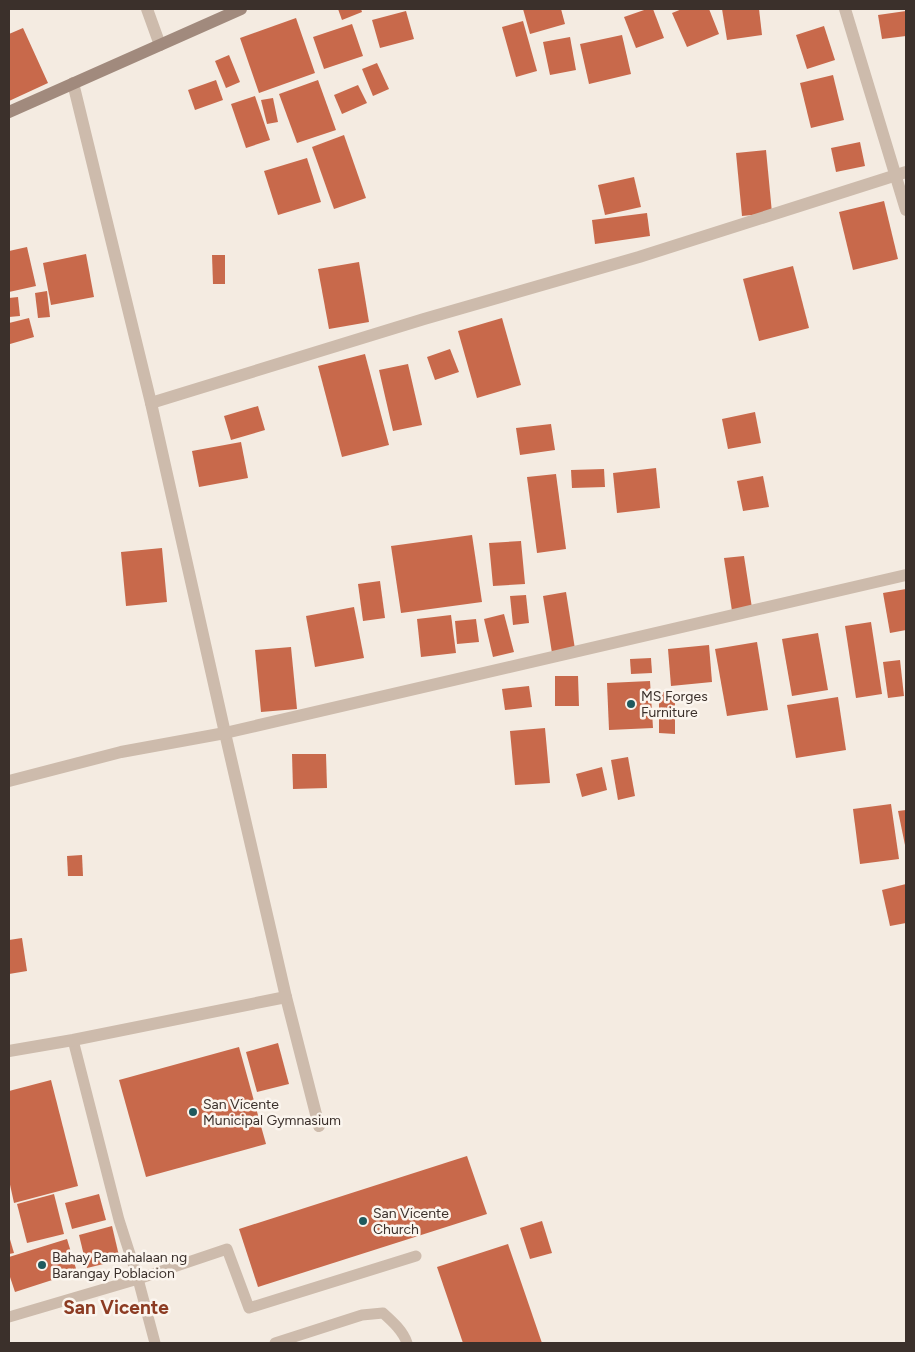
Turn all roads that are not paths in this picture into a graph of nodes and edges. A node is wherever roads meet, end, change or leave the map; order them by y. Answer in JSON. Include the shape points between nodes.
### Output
{"nodes":[{"id":1,"x":146,"y":9,"type":"edge"},
{"id":2,"x":241,"y":9,"type":"edge"},
{"id":3,"x":845,"y":9,"type":"edge"},
{"id":4,"x":160,"y":44,"type":"junction"},
{"id":5,"x":73,"y":83,"type":"junction"},
{"id":6,"x":9,"y":112,"type":"edge"},
{"id":7,"x":901,"y":173,"type":"edge"},
{"id":8,"x":906,"y":210,"type":"edge"},
{"id":9,"x":151,"y":403,"type":"junction"},
{"id":10,"x":906,"y":575,"type":"edge"},
{"id":11,"x":225,"y":733,"type":"junction"},
{"id":12,"x":9,"y":781,"type":"edge"},
{"id":13,"x":286,"y":997,"type":"junction"},
{"id":14,"x":73,"y":1040,"type":"junction"},
{"id":15,"x":9,"y":1051,"type":"edge"},
{"id":16,"x":319,"y":1126,"type":"dead end"},
{"id":17,"x":416,"y":1256,"type":"dead end"},
{"id":18,"x":138,"y":1279,"type":"junction"},
{"id":19,"x":9,"y":1317,"type":"edge"},
{"id":20,"x":155,"y":1343,"type":"edge"},
{"id":21,"x":275,"y":1343,"type":"edge"},
{"id":22,"x":407,"y":1343,"type":"edge"}],
"edges":[{"from":1,"to":4,"type":"street"},
{"from":2,"to":4,"type":"main road"},
{"from":3,"to":7,"type":"street"},
{"from":4,"to":5,"type":"main road"},
{"from":5,"to":6,"type":"main road"},
{"from":5,"to":9,"type":"street"},
{"from":7,"to":8,"type":"street"},
{"from":7,"to":9,"type":"street","via":[[638,257]]},
{"from":9,"to":11,"type":"street"},
{"from":10,"to":11,"type":"street"},
{"from":11,"to":12,"type":"street","via":[[121,752]]},
{"from":11,"to":13,"type":"street"},
{"from":13,"to":14,"type":"street"},
{"from":13,"to":16,"type":"street"},
{"from":14,"to":15,"type":"street"},
{"from":14,"to":18,"type":"lane","via":[[119,1220]]},
{"from":17,"to":18,"type":"lane","via":[[249,1308],[227,1249]]},
{"from":18,"to":19,"type":"lane"},
{"from":18,"to":20,"type":"lane"},
{"from":21,"to":22,"type":"lane","via":[[362,1315],[383,1313]]}]}
